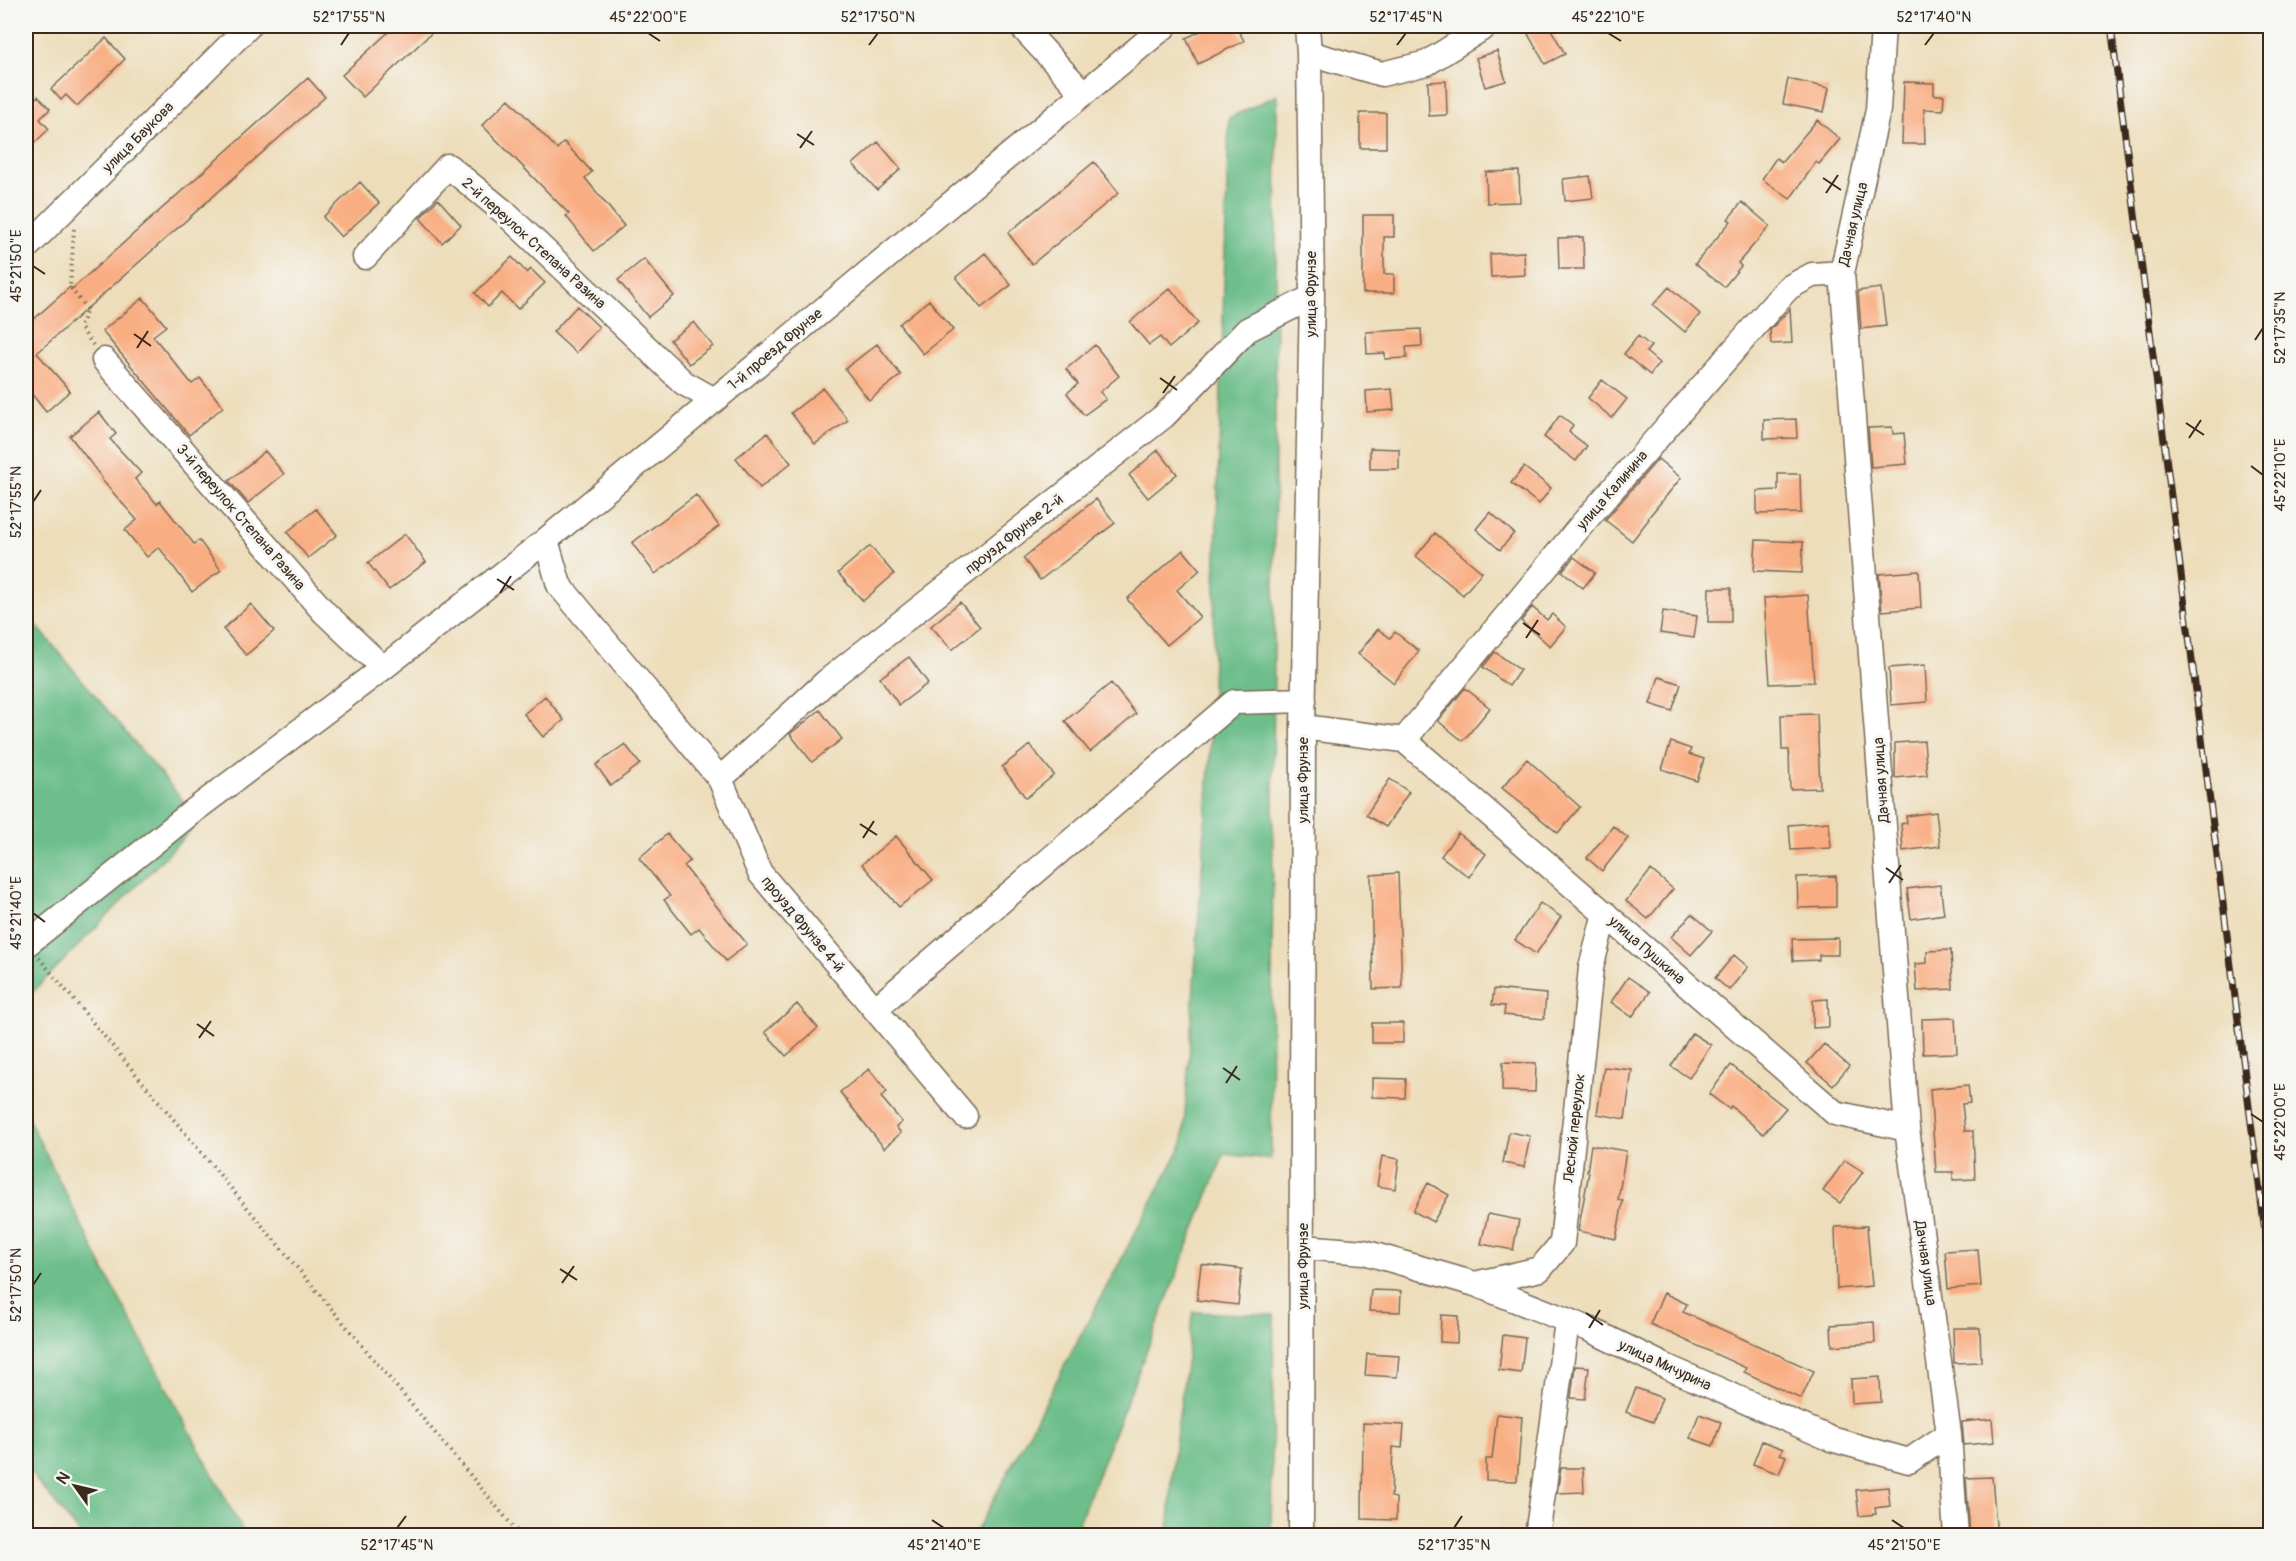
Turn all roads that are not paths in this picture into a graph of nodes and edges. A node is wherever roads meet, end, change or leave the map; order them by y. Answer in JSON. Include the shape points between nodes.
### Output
{"nodes":[{"id":1,"x":249,"y":26,"type":"edge"},
{"id":2,"x":1021,"y":26,"type":"edge"},
{"id":3,"x":1164,"y":26,"type":"edge"},
{"id":4,"x":1307,"y":26,"type":"edge"},
{"id":5,"x":1486,"y":26,"type":"edge"},
{"id":6,"x":1883,"y":26,"type":"edge"},
{"id":7,"x":1309,"y":53,"type":"junction"},
{"id":8,"x":1083,"y":93,"type":"junction"},
{"id":9,"x":26,"y":248,"type":"edge"},
{"id":10,"x":365,"y":257,"type":"dead end"},
{"id":11,"x":1842,"y":273,"type":"junction"},
{"id":12,"x":1312,"y":297,"type":"junction"},
{"id":13,"x":104,"y":360,"type":"road end"},
{"id":14,"x":714,"y":400,"type":"junction"},
{"id":15,"x":546,"y":540,"type":"junction"},
{"id":16,"x":383,"y":668,"type":"junction"},
{"id":17,"x":1304,"y":700,"type":"junction"},
{"id":18,"x":1303,"y":727,"type":"junction"},
{"id":19,"x":1404,"y":740,"type":"junction"},
{"id":20,"x":720,"y":779,"type":"junction"},
{"id":21,"x":1605,"y":914,"type":"junction"},
{"id":22,"x":26,"y":944,"type":"edge"},
{"id":23,"x":875,"y":1009,"type":"junction"},
{"id":24,"x":965,"y":1116,"type":"dead end"},
{"id":25,"x":1907,"y":1129,"type":"junction"},
{"id":26,"x":1303,"y":1247,"type":"junction"},
{"id":27,"x":1475,"y":1284,"type":"junction"},
{"id":28,"x":1567,"y":1322,"type":"junction"},
{"id":29,"x":1949,"y":1434,"type":"junction"},
{"id":30,"x":1301,"y":1536,"type":"edge"},
{"id":31,"x":1537,"y":1536,"type":"edge"},
{"id":32,"x":1956,"y":1536,"type":"edge"}],
"edges":[{"from":1,"to":9,"type":"street","name":"улица Баукова"},
{"from":2,"to":8,"type":"street"},
{"from":3,"to":8,"type":"street","name":"1-й проезд Фрунзе"},
{"from":4,"to":7,"type":"street","name":"улица Фрунзе"},
{"from":5,"to":7,"type":"street","via":[[1427,63],[1382,74]]},
{"from":6,"to":11,"type":"street","name":"Дачная улица","via":[[1878,110]]},
{"from":7,"to":12,"type":"street","name":"улица Фрунзе"},
{"from":8,"to":14,"type":"street","name":"1-й проезд Фрунзе"},
{"from":10,"to":14,"type":"street","name":"2-й переулок Степана Разина","via":[[447,166],[504,212],[684,382]]},
{"from":11,"to":19,"type":"street","name":"улица Калинина","via":[[1812,275],[1788,288],[1583,523]]},
{"from":11,"to":25,"type":"street","name":"Дачная улица"},
{"from":12,"to":17,"type":"street","name":"улица Фрунзе"},
{"from":12,"to":20,"type":"street","name":"проузд Фрунзе 2-й","via":[[1247,330],[1164,416],[827,681]]},
{"from":13,"to":16,"type":"street","name":"3-й переулок Степана Разина","via":[[324,612]]},
{"from":14,"to":15,"type":"street","name":"1-й проезд Фрунзе"},
{"from":15,"to":16,"type":"street","name":"1-й проезд Фрунзе"},
{"from":15,"to":20,"type":"street","name":"проузд Фрунзе 4-й","via":[[560,585]]},
{"from":16,"to":22,"type":"street","name":"1-й проезд Фрунзе"},
{"from":17,"to":18,"type":"street","name":"улица Фрунзе"},
{"from":17,"to":23,"type":"street","via":[[1234,702]]},
{"from":18,"to":19,"type":"street"},
{"from":18,"to":26,"type":"street","name":"улица Фрунзе"},
{"from":19,"to":21,"type":"street","name":"улица Пушкина"},
{"from":20,"to":23,"type":"street","name":"проузд Фрунзе 4-й","via":[[760,873]]},
{"from":21,"to":25,"type":"street","name":"улица Пушкина","via":[[1835,1113]]},
{"from":21,"to":27,"type":"street","name":"Лесной переулок","via":[[1591,968],[1562,1244],[1540,1269]]},
{"from":23,"to":24,"type":"street","name":"проузд Фрунзе 4-й"},
{"from":25,"to":29,"type":"street","name":"Дачная улица"},
{"from":26,"to":27,"type":"street","name":"улица Мичурина","via":[[1364,1252]]},
{"from":26,"to":30,"type":"street","name":"улица Фрунзе"},
{"from":27,"to":28,"type":"street","name":"улица Мичурина"},
{"from":28,"to":29,"type":"street","name":"улица Мичурина","via":[[1831,1439],[1910,1461]]},
{"from":28,"to":31,"type":"street"},
{"from":29,"to":32,"type":"street","name":"Дачная улица"}]}
